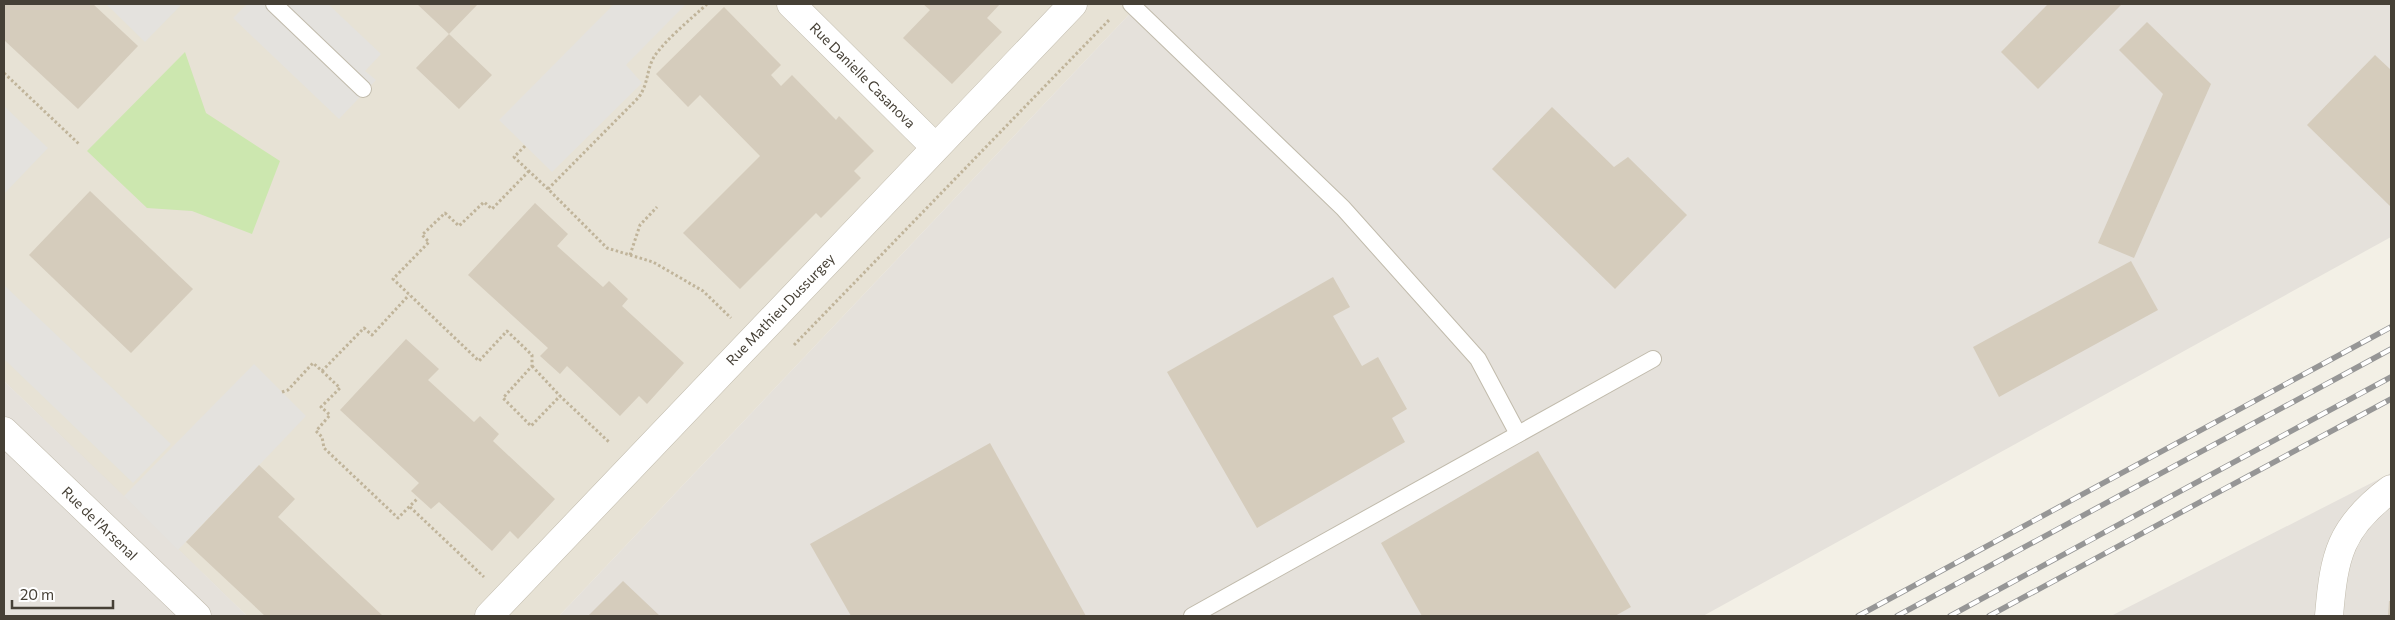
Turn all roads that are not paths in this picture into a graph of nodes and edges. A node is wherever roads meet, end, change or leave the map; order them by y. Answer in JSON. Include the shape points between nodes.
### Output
{"nodes":[{"id":1,"x":274,"y":4,"type":"edge"},
{"id":2,"x":791,"y":4,"type":"edge"},
{"id":3,"x":1073,"y":4,"type":"edge"},
{"id":4,"x":1131,"y":4,"type":"edge"},
{"id":5,"x":363,"y":89,"type":"dead end"},
{"id":6,"x":935,"y":147,"type":"junction"},
{"id":7,"x":1653,"y":359,"type":"dead end"},
{"id":8,"x":4,"y":431,"type":"edge"},
{"id":9,"x":1518,"y":434,"type":"junction"},
{"id":10,"x":2391,"y":490,"type":"edge"},
{"id":11,"x":197,"y":616,"type":"edge"},
{"id":12,"x":489,"y":616,"type":"edge"},
{"id":13,"x":1192,"y":616,"type":"edge"},
{"id":14,"x":2330,"y":616,"type":"edge"}],
"edges":[{"from":1,"to":5,"type":"lane"},
{"from":2,"to":6,"type":"street","name":"Rue Danielle Casanova"},
{"from":3,"to":6,"type":"street","name":"Rue Mathieu Dussurgey"},
{"from":4,"to":9,"type":"lane","via":[[1343,208],[1478,359]]},
{"from":6,"to":12,"type":"street","name":"Rue Mathieu Dussurgey"},
{"from":7,"to":9,"type":"lane"},
{"from":8,"to":11,"type":"street","name":"Rue de l'Arsenal"},
{"from":9,"to":13,"type":"lane"},
{"from":10,"to":14,"type":"street","via":[[2368,506],[2344,538],[2332,579]]}]}
